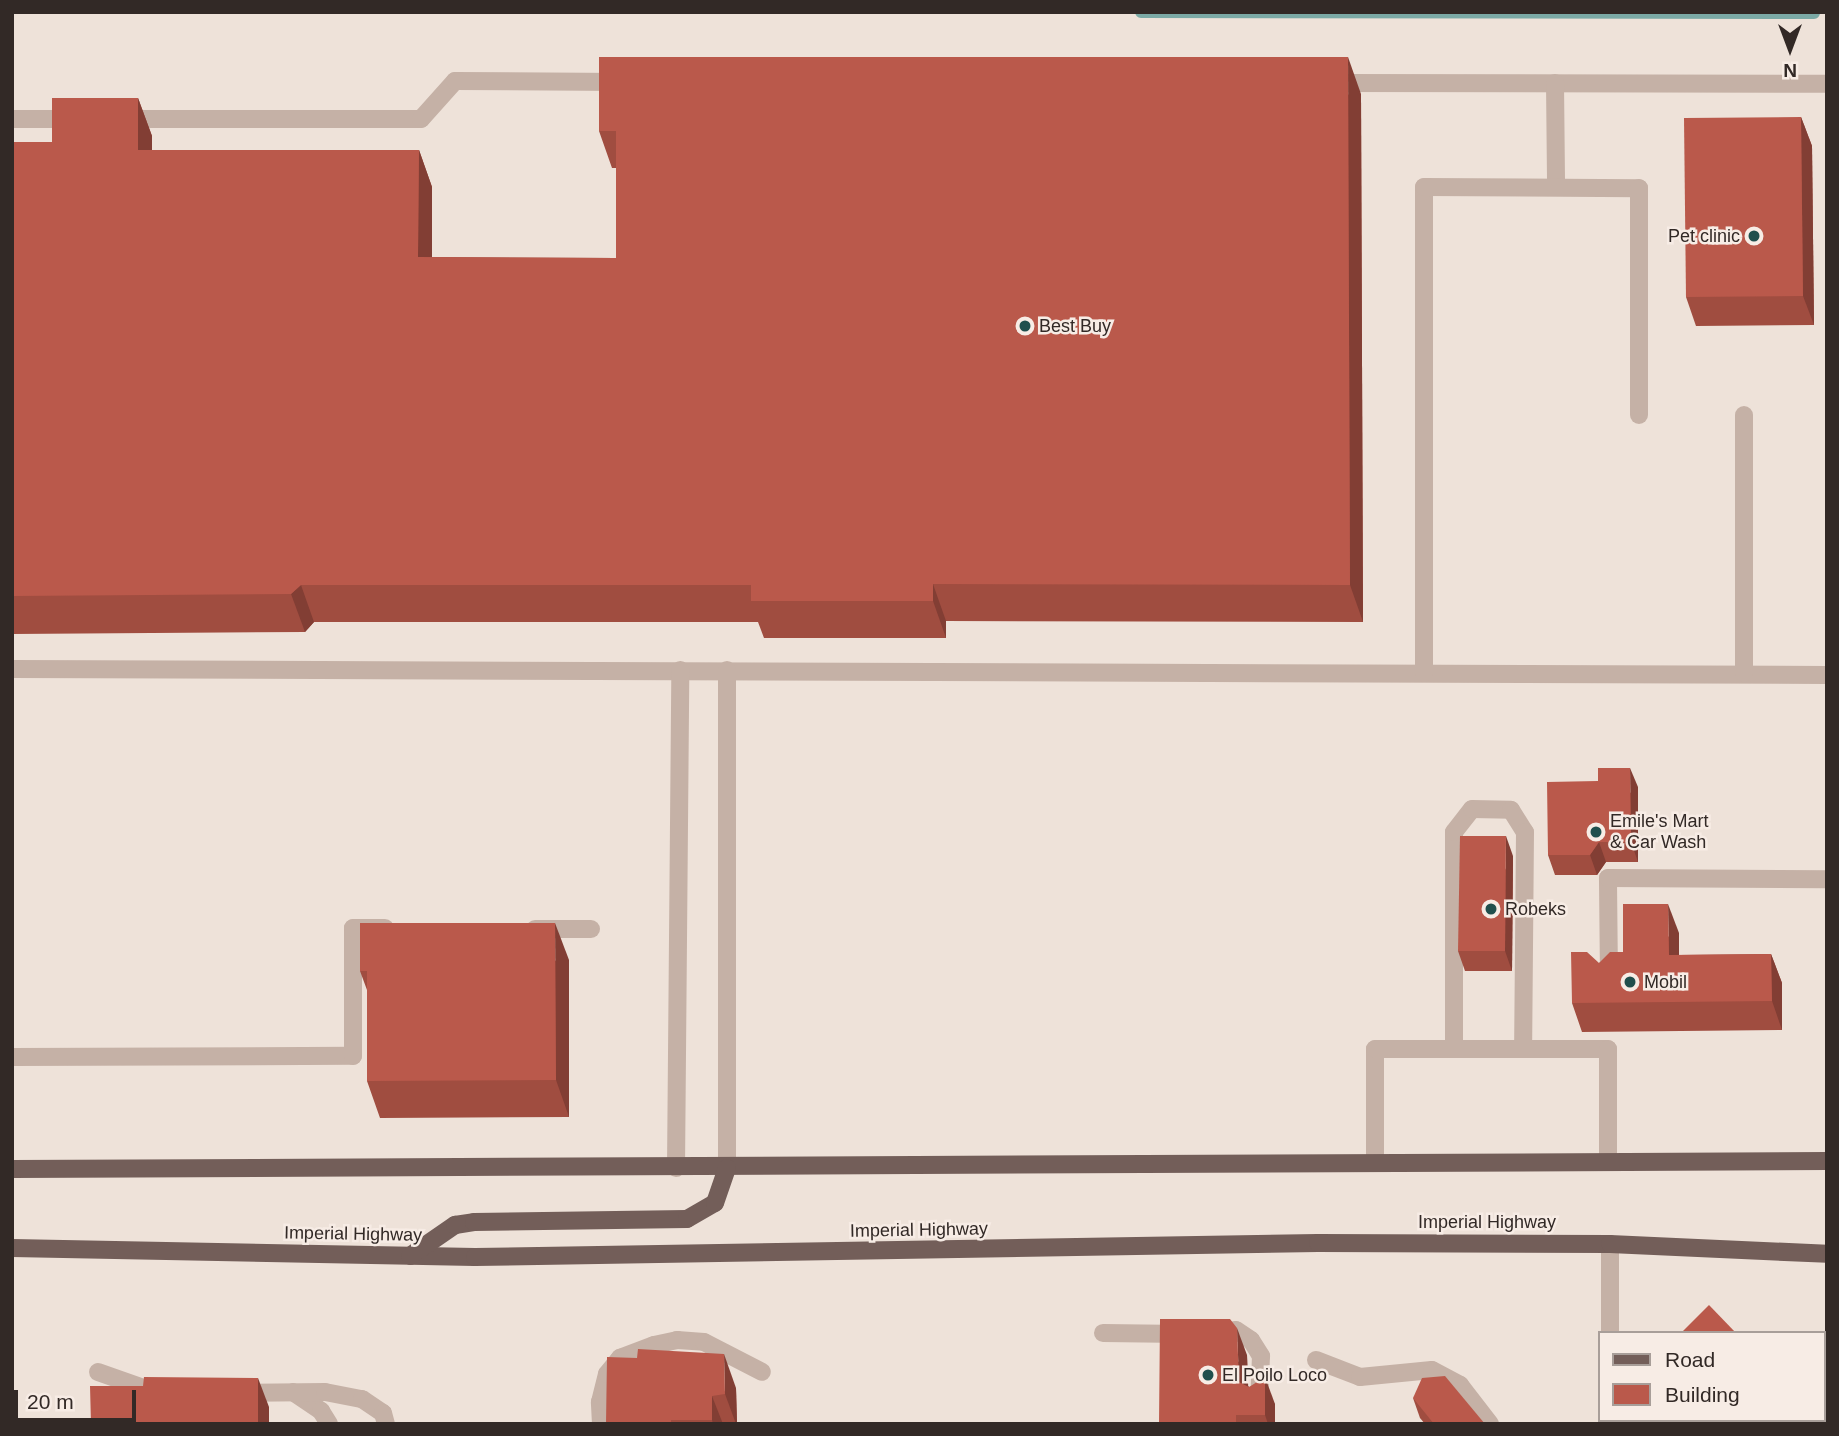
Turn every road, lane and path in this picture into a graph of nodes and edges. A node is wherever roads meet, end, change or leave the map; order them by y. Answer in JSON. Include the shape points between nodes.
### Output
{"nodes":[{"id":1,"x":636,"y":82,"type":"edge"},
{"id":2,"x":1319,"y":83,"type":"edge"},
{"id":3,"x":1555,"y":83,"type":"junction"},
{"id":4,"x":1827,"y":84,"type":"edge"},
{"id":5,"x":12,"y":119,"type":"edge"},
{"id":6,"x":1556,"y":187,"type":"junction"},
{"id":7,"x":1639,"y":415,"type":"dead end"},
{"id":8,"x":1744,"y":415,"type":"dead end"},
{"id":9,"x":12,"y":669,"type":"edge"},
{"id":10,"x":680,"y":670,"type":"junction"},
{"id":11,"x":727,"y":670,"type":"junction"},
{"id":12,"x":1424,"y":673,"type":"junction"},
{"id":13,"x":1744,"y":673,"type":"junction"},
{"id":14,"x":1827,"y":674,"type":"edge"},
{"id":15,"x":1827,"y":879,"type":"edge"},
{"id":16,"x":406,"y":928,"type":"edge"},
{"id":17,"x":512,"y":929,"type":"edge"},
{"id":18,"x":591,"y":929,"type":"dead end"},
{"id":19,"x":1609,"y":981,"type":"edge"},
{"id":20,"x":1454,"y":1049,"type":"junction"},
{"id":21,"x":1522,"y":1049,"type":"junction"},
{"id":22,"x":12,"y":1057,"type":"edge"},
{"id":23,"x":1827,"y":1161,"type":"edge"},
{"id":24,"x":1608,"y":1162,"type":"junction"},
{"id":25,"x":1375,"y":1163,"type":"junction"},
{"id":26,"x":676,"y":1168,"type":"junction"},
{"id":27,"x":727,"y":1168,"type":"junction"},
{"id":28,"x":12,"y":1169,"type":"edge"},
{"id":29,"x":1610,"y":1244,"type":"junction"},
{"id":30,"x":12,"y":1248,"type":"edge"},
{"id":31,"x":1827,"y":1254,"type":"edge"},
{"id":32,"x":410,"y":1256,"type":"junction"},
{"id":33,"x":1610,"y":1331,"type":"edge"},
{"id":34,"x":1103,"y":1333,"type":"dead end"},
{"id":35,"x":1316,"y":1360,"type":"dead end"},
{"id":36,"x":98,"y":1372,"type":"dead end"},
{"id":37,"x":762,"y":1372,"type":"dead end"},
{"id":38,"x":293,"y":1392,"type":"junction"},
{"id":39,"x":182,"y":1393,"type":"edge"},
{"id":40,"x":223,"y":1393,"type":"edge"},
{"id":41,"x":1259,"y":1403,"type":"edge"},
{"id":42,"x":329,"y":1424,"type":"edge"},
{"id":43,"x":386,"y":1424,"type":"edge"},
{"id":44,"x":601,"y":1424,"type":"edge"},
{"id":45,"x":1490,"y":1424,"type":"edge"}],
"edges":[{"from":1,"to":5,"type":"lane","via":[[454,81],[421,119]]},
{"from":2,"to":3,"type":"lane"},
{"from":3,"to":4,"type":"lane"},
{"from":3,"to":6,"type":"lane"},
{"from":6,"to":7,"type":"lane","via":[[1639,188]]},
{"from":6,"to":12,"type":"lane","via":[[1424,187]]},
{"from":8,"to":13,"type":"lane"},
{"from":9,"to":10,"type":"lane"},
{"from":10,"to":11,"type":"lane"},
{"from":10,"to":26,"type":"lane"},
{"from":11,"to":12,"type":"lane"},
{"from":11,"to":27,"type":"lane"},
{"from":12,"to":13,"type":"lane"},
{"from":13,"to":14,"type":"lane"},
{"from":15,"to":19,"type":"lane","via":[[1608,878]]},
{"from":16,"to":22,"type":"lane","via":[[353,928],[353,1056]]},
{"from":17,"to":18,"type":"lane"},
{"from":20,"to":21,"type":"lane"},
{"from":20,"to":21,"type":"lane","via":[[1454,832],[1472,808],[1511,810],[1525,832]]},
{"from":20,"to":25,"type":"lane","via":[[1375,1049]]},
{"from":21,"to":24,"type":"lane","via":[[1608,1041]]},
{"from":23,"to":24,"type":"main road"},
{"from":24,"to":25,"type":"main road"},
{"from":25,"to":27,"type":"main road"},
{"from":26,"to":27,"type":"main road"},
{"from":26,"to":28,"type":"main road"},
{"from":27,"to":32,"type":"main road","via":[[715,1203],[687,1220],[474,1222],[455,1225]]},
{"from":29,"to":31,"type":"main road","name":"Imperial Highway"},
{"from":29,"to":32,"type":"main road","name":"Imperial Highway","via":[[1318,1243],[875,1253]]},
{"from":29,"to":33,"type":"lane"},
{"from":30,"to":32,"type":"main road","name":"Imperial Highway"},
{"from":34,"to":41,"type":"lane","via":[[1236,1330],[1251,1340],[1261,1356]]},
{"from":35,"to":45,"type":"lane","via":[[1360,1377],[1432,1370],[1460,1385]]},
{"from":36,"to":39,"type":"lane","via":[[154,1393]]},
{"from":37,"to":44,"type":"lane","via":[[704,1342],[677,1340],[654,1345],[620,1358],[607,1374],[600,1402]]},
{"from":38,"to":40,"type":"lane"},
{"from":38,"to":42,"type":"lane","via":[[321,1411]]},
{"from":38,"to":43,"type":"lane","via":[[362,1399],[383,1413]]}]}
